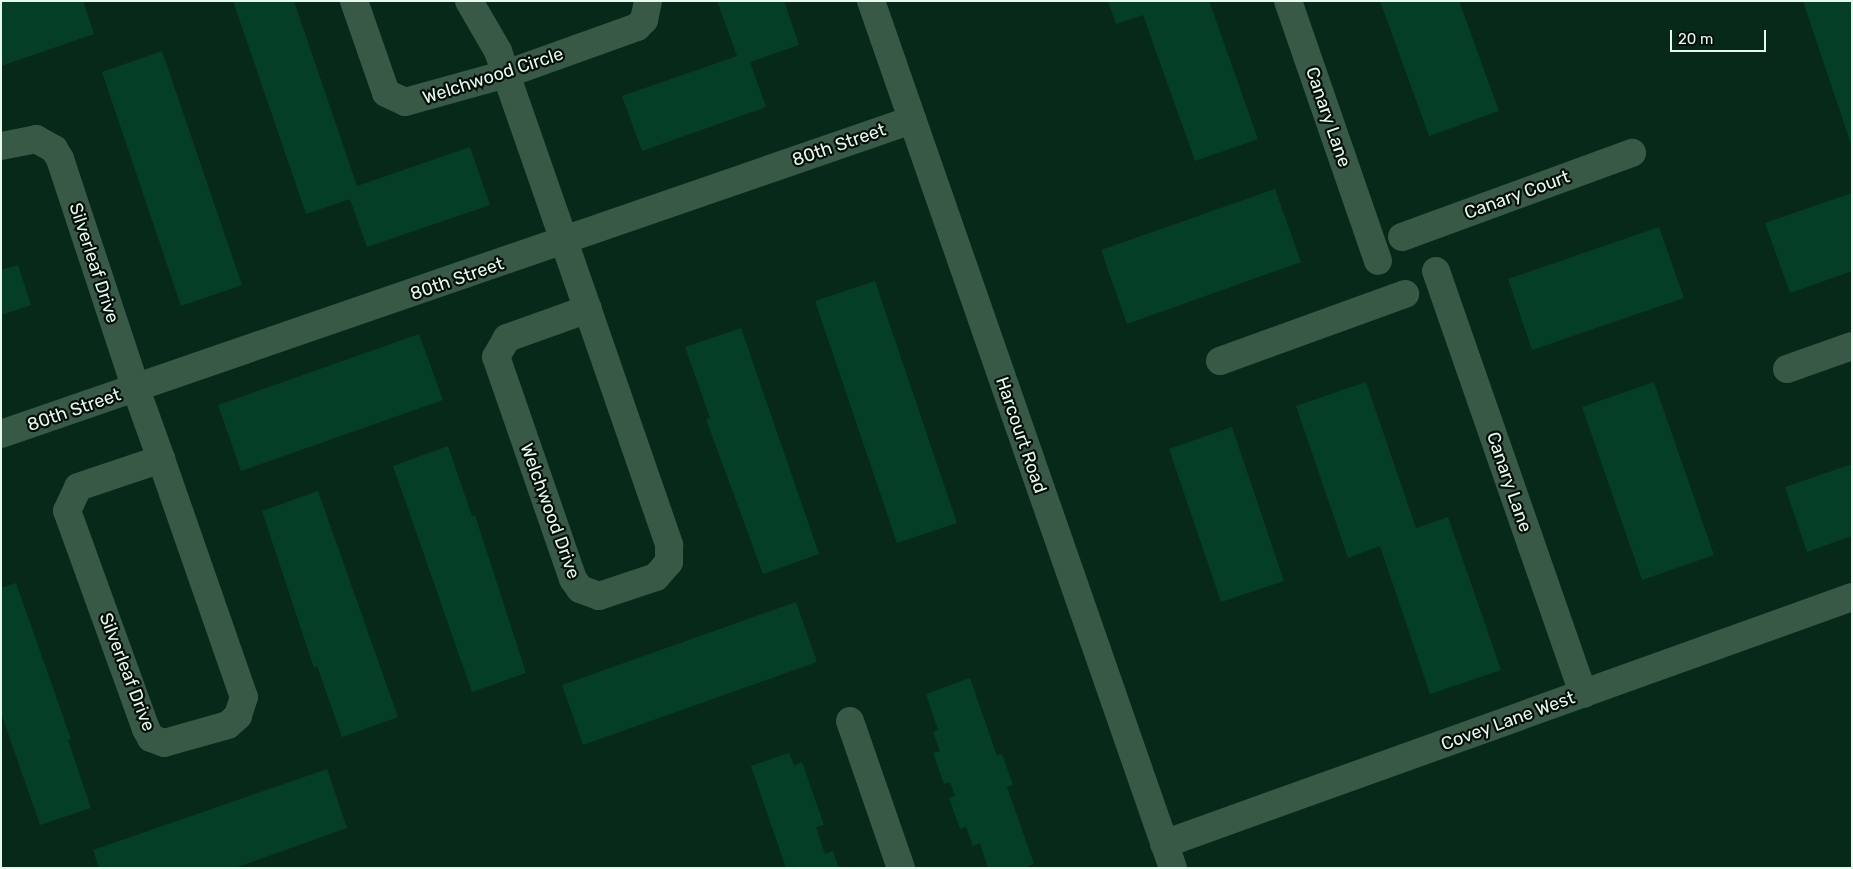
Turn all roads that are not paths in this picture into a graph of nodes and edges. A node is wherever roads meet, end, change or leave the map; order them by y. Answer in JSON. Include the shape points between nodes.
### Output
{"nodes":[{"id":1,"x":354,"y":1,"type":"edge"},
{"id":2,"x":470,"y":1,"type":"edge"},
{"id":3,"x":648,"y":1,"type":"edge"},
{"id":4,"x":871,"y":1,"type":"edge"},
{"id":5,"x":1288,"y":1,"type":"edge"},
{"id":6,"x":506,"y":74,"type":"junction"},
{"id":7,"x":912,"y":120,"type":"junction"},
{"id":8,"x":1,"y":146,"type":"edge"},
{"id":9,"x":1632,"y":153,"type":"dead end"},
{"id":10,"x":1402,"y":237,"type":"junction"},
{"id":11,"x":564,"y":241,"type":"junction"},
{"id":12,"x":1378,"y":261,"type":"junction"},
{"id":13,"x":1436,"y":271,"type":"junction"},
{"id":14,"x":1405,"y":294,"type":"junction"},
{"id":15,"x":588,"y":309,"type":"junction"},
{"id":16,"x":1852,"y":346,"type":"edge"},
{"id":17,"x":1220,"y":361,"type":"dead end"},
{"id":18,"x":1788,"y":369,"type":"dead end"},
{"id":19,"x":136,"y":389,"type":"junction"},
{"id":20,"x":1,"y":434,"type":"edge"},
{"id":21,"x":161,"y":459,"type":"junction"},
{"id":22,"x":1852,"y":597,"type":"edge"},
{"id":23,"x":1583,"y":694,"type":"junction"},
{"id":24,"x":850,"y":722,"type":"dead end"},
{"id":25,"x":1168,"y":856,"type":"edge"},
{"id":26,"x":901,"y":868,"type":"edge"}],
"edges":[{"from":1,"to":6,"type":"street","name":"Welchwood Circle","via":[[390,97],[414,102]]},
{"from":2,"to":6,"type":"street","name":"Welchwood Drive","via":[[488,28]]},
{"from":3,"to":6,"type":"street","name":"Welchwood Circle","via":[[644,20],[637,27]]},
{"from":4,"to":7,"type":"street","name":"Harcourt Road"},
{"from":5,"to":12,"type":"street","name":"Canary Lane"},
{"from":6,"to":11,"type":"street","name":"Welchwood Drive"},
{"from":7,"to":11,"type":"street","name":"80th Street"},
{"from":7,"to":25,"type":"street","name":"Harcourt Road"},
{"from":8,"to":19,"type":"street","name":"Silverleaf Drive","via":[[36,139],[54,149],[60,159]]},
{"from":9,"to":10,"type":"street","name":"Canary Court"},
{"from":10,"to":12,"type":"street","via":[[1386,246]]},
{"from":10,"to":13,"type":"street","name":"Canary Lane","via":[[1427,245],[1433,252]]},
{"from":11,"to":15,"type":"street","name":"Welchwood Drive"},
{"from":11,"to":19,"type":"street","name":"80th Street"},
{"from":12,"to":14,"type":"street","name":"Canary Lane","via":[[1384,283]]},
{"from":13,"to":14,"type":"street","via":[[1426,287]]},
{"from":13,"to":23,"type":"street","name":"Canary Lane"},
{"from":14,"to":17,"type":"street"},
{"from":15,"to":15,"type":"street","name":"Welchwood Drive","via":[[670,554],[666,568],[656,577],[599,596],[580,589],[573,579],[496,357],[508,338]]},
{"from":16,"to":18,"type":"street"},
{"from":19,"to":20,"type":"street","name":"80th Street"},
{"from":19,"to":21,"type":"street","name":"Silverleaf Drive"},
{"from":21,"to":21,"type":"street","name":"Silverleaf Drive","via":[[244,696],[238,716],[228,724],[164,743],[151,738],[146,729],[67,510],[70,497],[78,486]]},
{"from":22,"to":23,"type":"street","name":"Covey Lane West"},
{"from":23,"to":25,"type":"street","name":"Covey Lane West"},
{"from":24,"to":26,"type":"street"}]}
